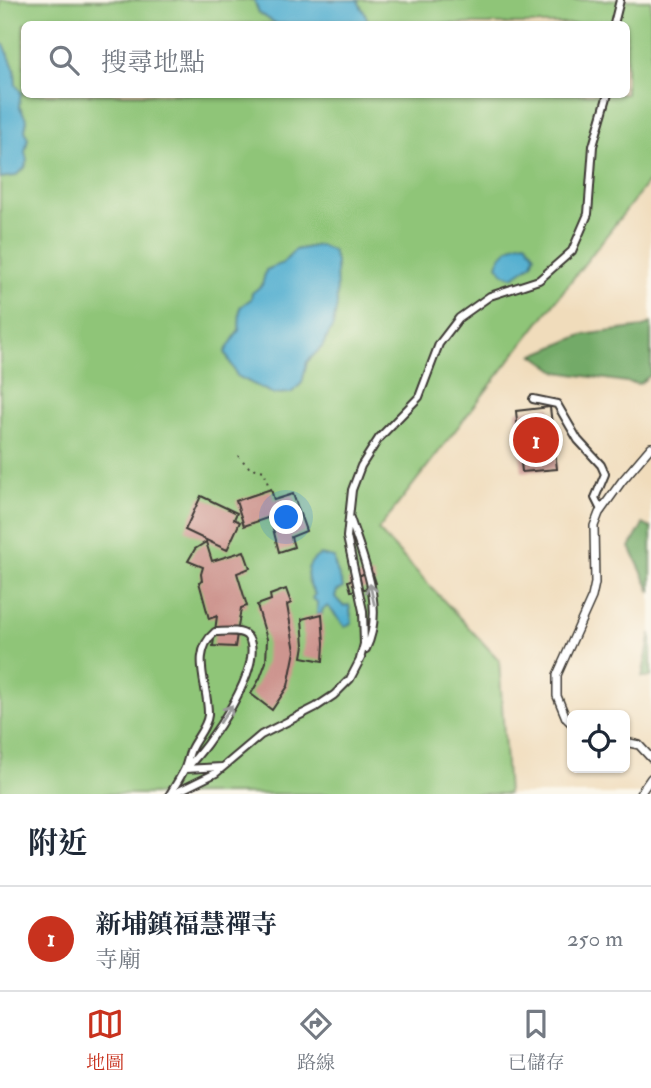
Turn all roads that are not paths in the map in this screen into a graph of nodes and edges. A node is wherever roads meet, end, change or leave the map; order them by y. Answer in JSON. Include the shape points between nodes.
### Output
{"nodes":[{"id":1,"x":620,"y":0,"type":"edge"},
{"id":2,"x":615,"y":21,"type":"edge"},
{"id":3,"x":607,"y":98,"type":"edge"},
{"id":4,"x":533,"y":399,"type":"dead end"},
{"id":5,"x":651,"y":447,"type":"edge"},
{"id":6,"x":601,"y":510,"type":"junction"},
{"id":7,"x":349,"y":514,"type":"junction"},
{"id":8,"x":360,"y":659,"type":"junction"},
{"id":9,"x":567,"y":719,"type":"edge"},
{"id":10,"x":630,"y":743,"type":"edge"},
{"id":11,"x":651,"y":758,"type":"edge"},
{"id":12,"x":222,"y":767,"type":"junction"},
{"id":13,"x":185,"y":768,"type":"junction"},
{"id":14,"x":651,"y":778,"type":"edge"},
{"id":15,"x":172,"y":794,"type":"edge"},
{"id":16,"x":640,"y":794,"type":"edge"}],
"edges":[{"from":1,"to":2,"type":"street"},
{"from":3,"to":7,"type":"street","via":[[593,146],[588,214],[572,251],[539,280],[490,296],[459,318],[439,344],[419,397],[379,438],[360,466]]},
{"from":4,"to":6,"type":"street","via":[[557,404],[578,440],[601,466],[605,474],[595,498]]},
{"from":5,"to":6,"type":"street"},
{"from":6,"to":9,"type":"street","via":[[594,526],[592,597],[557,675],[556,696]]},
{"from":7,"to":8,"type":"street","via":[[347,537],[363,611]]},
{"from":8,"to":7,"type":"street","one_way":true,"via":[[372,637],[374,603]]},
{"from":8,"to":12,"type":"street","via":[[334,695],[261,735]]},
{"from":10,"to":11,"type":"street","via":[[639,745]]},
{"from":12,"to":13,"type":"street"},
{"from":12,"to":15,"type":"street"},
{"from":13,"to":13,"type":"street","one_way":true,"via":[[196,759],[247,676],[252,650],[246,636],[238,632],[215,632],[201,653],[208,719]]},
{"from":13,"to":15,"type":"street"},
{"from":14,"to":16,"type":"street"}]}
